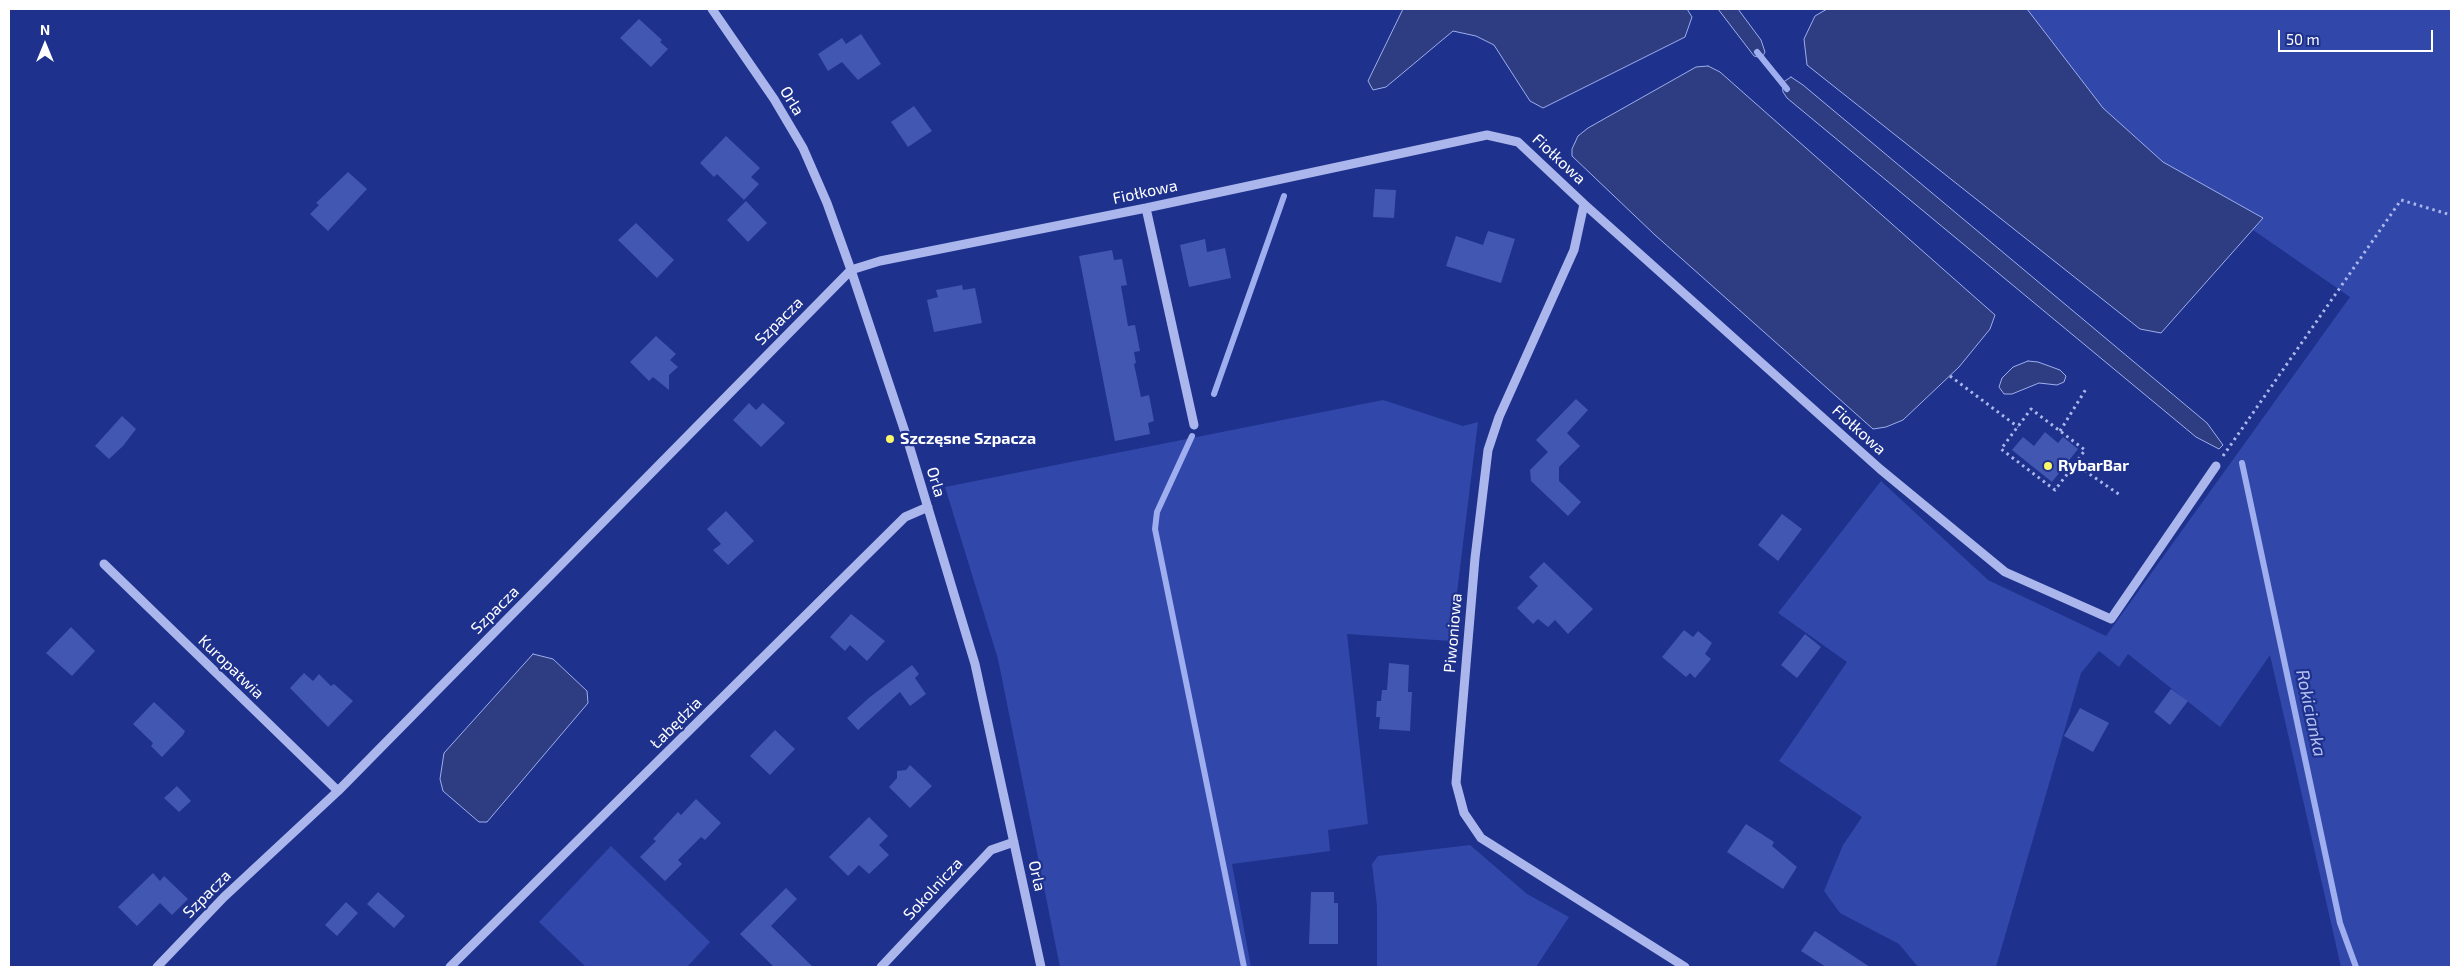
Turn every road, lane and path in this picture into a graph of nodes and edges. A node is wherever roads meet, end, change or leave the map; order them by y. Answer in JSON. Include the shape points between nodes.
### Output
{"nodes":[{"id":1,"x":712,"y":9,"type":"edge"},
{"id":2,"x":1584,"y":204,"type":"junction"},
{"id":3,"x":1146,"y":208,"type":"junction"},
{"id":4,"x":2451,"y":215,"type":"edge"},
{"id":5,"x":851,"y":270,"type":"junction"},
{"id":6,"x":1950,"y":376,"type":"dead end"},
{"id":7,"x":2086,"y":389,"type":"dead end"},
{"id":8,"x":1194,"y":425,"type":"dead end"},
{"id":9,"x":2018,"y":427,"type":"junction"},
{"id":10,"x":2060,"y":431,"type":"junction"},
{"id":11,"x":2075,"y":464,"type":"junction"},
{"id":12,"x":2216,"y":466,"type":"joint"},
{"id":13,"x":2120,"y":495,"type":"dead end"},
{"id":14,"x":928,"y":507,"type":"junction"},
{"id":15,"x":104,"y":564,"type":"dead end"},
{"id":16,"x":338,"y":791,"type":"junction"},
{"id":17,"x":1014,"y":842,"type":"junction"},
{"id":18,"x":157,"y":967,"type":"edge"},
{"id":19,"x":450,"y":967,"type":"edge"},
{"id":20,"x":880,"y":967,"type":"edge"},
{"id":21,"x":1040,"y":967,"type":"edge"},
{"id":22,"x":1685,"y":967,"type":"edge"}],
"edges":[{"from":1,"to":5,"type":"street","name":"Orla","via":[[774,99],[803,148]]},
{"from":2,"to":3,"type":"street","name":"Fiołkowa","via":[[1518,142],[1487,135]]},
{"from":2,"to":12,"type":"street","name":"Fiołkowa","via":[[1880,469],[2005,572],[2111,619]]},
{"from":2,"to":22,"type":"street","name":"Piwoniowa","via":[[1574,250],[1499,417],[1488,450],[1473,578],[1456,783],[1464,813],[1481,838]]},
{"from":3,"to":5,"type":"street","name":"Fiołkowa","via":[[957,244]]},
{"from":3,"to":8,"type":"street"},
{"from":4,"to":12,"type":"path","via":[[2401,200]]},
{"from":5,"to":14,"type":"street","name":"Orla"},
{"from":5,"to":16,"type":"street","name":"Szpacza"},
{"from":6,"to":9,"type":"path"},
{"from":7,"to":10,"type":"path"},
{"from":9,"to":10,"type":"path","via":[[2031,409]]},
{"from":9,"to":11,"type":"path","via":[[2001,450],[2055,490]]},
{"from":10,"to":11,"type":"path","via":[[2085,450]]},
{"from":11,"to":13,"type":"path"},
{"from":14,"to":17,"type":"street","name":"Orla","via":[[975,664]]},
{"from":14,"to":19,"type":"street","name":"Łabędzia","via":[[905,517]]},
{"from":15,"to":16,"type":"street","name":"Kuropatwia"},
{"from":16,"to":18,"type":"street","name":"Szpacza","via":[[224,896]]},
{"from":17,"to":20,"type":"street","name":"Sokolnicza","via":[[991,850]]},
{"from":17,"to":21,"type":"street","name":"Orla"}]}
